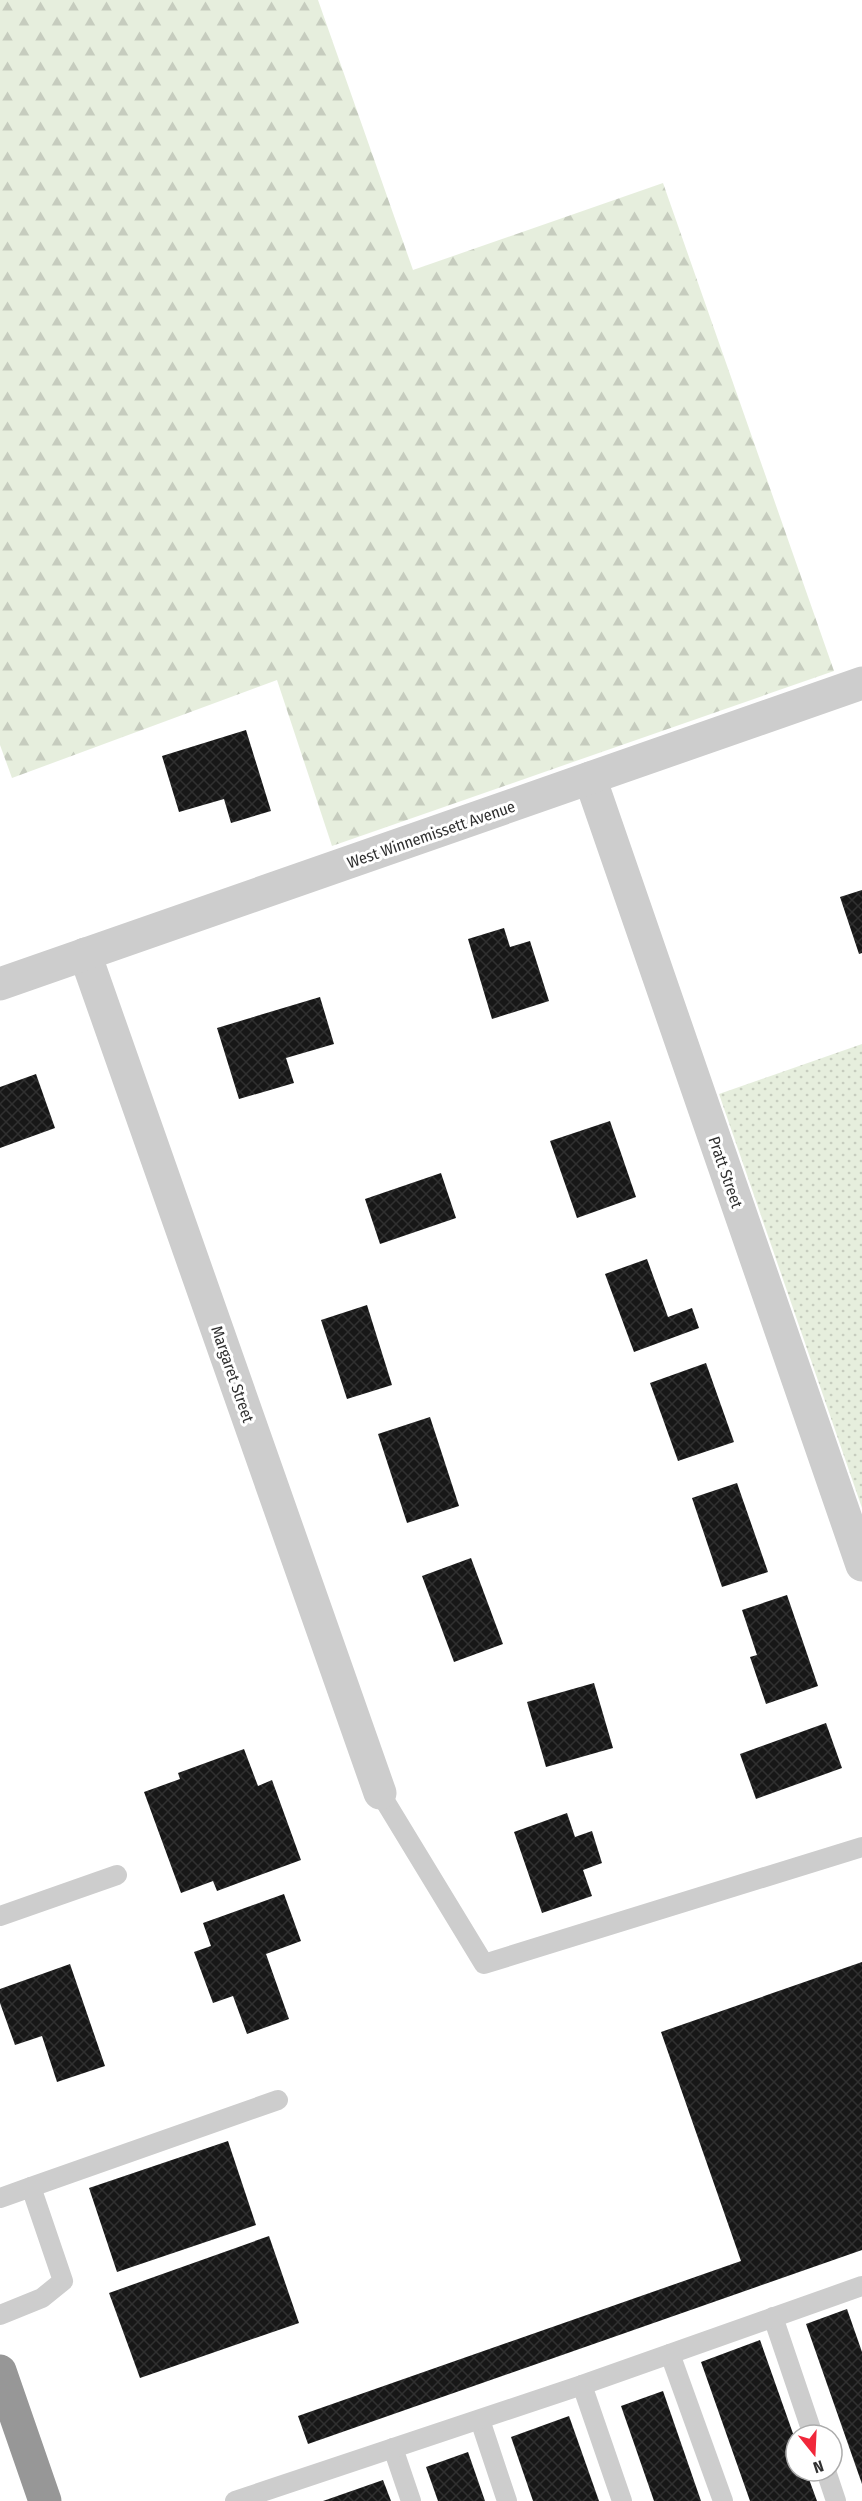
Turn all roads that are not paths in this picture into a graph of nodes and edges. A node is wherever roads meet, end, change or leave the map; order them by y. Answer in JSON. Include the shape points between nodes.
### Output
{"nodes":[{"id":1,"x":862,"y":683,"type":"edge"},
{"id":2,"x":590,"y":778,"type":"junction"},
{"id":3,"x":85,"y":954,"type":"junction"},
{"id":4,"x":0,"y":984,"type":"edge"},
{"id":5,"x":862,"y":1565,"type":"edge"},
{"id":6,"x":380,"y":1793,"type":"joint"},
{"id":7,"x":862,"y":1847,"type":"edge"},
{"id":8,"x":117,"y":1875,"type":"dead end"},
{"id":9,"x":0,"y":1916,"type":"edge"},
{"id":10,"x":278,"y":2100,"type":"dead end"},
{"id":11,"x":32,"y":2187,"type":"junction"},
{"id":12,"x":0,"y":2198,"type":"edge"},
{"id":13,"x":861,"y":2290,"type":"edge"},
{"id":14,"x":0,"y":2315,"type":"edge"},
{"id":15,"x":773,"y":2317,"type":"junction"},
{"id":16,"x":670,"y":2354,"type":"junction"},
{"id":17,"x":582,"y":2385,"type":"junction"},
{"id":18,"x":3,"y":2389,"type":"edge"},
{"id":19,"x":480,"y":2420,"type":"junction"},
{"id":20,"x":809,"y":2423,"type":"edge"},
{"id":21,"x":393,"y":2448,"type":"junction"},
{"id":22,"x":830,"y":2483,"type":"edge"},
{"id":23,"x":45,"y":2501,"type":"edge"},
{"id":24,"x":235,"y":2501,"type":"edge"},
{"id":25,"x":411,"y":2501,"type":"edge"},
{"id":26,"x":507,"y":2501,"type":"edge"},
{"id":27,"x":622,"y":2501,"type":"edge"},
{"id":28,"x":723,"y":2501,"type":"edge"},
{"id":29,"x":836,"y":2501,"type":"edge"}],
"edges":[{"from":1,"to":2,"type":"street","name":"West Winnemissett Avenue"},
{"from":2,"to":3,"type":"street","name":"West Winnemissett Avenue"},
{"from":2,"to":5,"type":"street","name":"Pratt Street"},
{"from":3,"to":4,"type":"street","name":"West Winnemissett Avenue"},
{"from":3,"to":6,"type":"street","name":"Margaret Street"},
{"from":6,"to":7,"type":"lane","via":[[484,1964]]},
{"from":8,"to":9,"type":"lane"},
{"from":10,"to":11,"type":"lane"},
{"from":11,"to":12,"type":"lane"},
{"from":11,"to":14,"type":"lane","via":[[63,2281],[42,2298]]},
{"from":13,"to":15,"type":"lane"},
{"from":15,"to":16,"type":"lane"},
{"from":15,"to":20,"type":"lane"},
{"from":16,"to":17,"type":"lane"},
{"from":16,"to":28,"type":"lane"},
{"from":17,"to":19,"type":"lane"},
{"from":17,"to":27,"type":"lane"},
{"from":18,"to":23,"type":"highway"},
{"from":19,"to":21,"type":"lane"},
{"from":19,"to":26,"type":"lane"},
{"from":21,"to":24,"type":"lane"},
{"from":21,"to":25,"type":"lane"},
{"from":22,"to":29,"type":"lane"}]}
